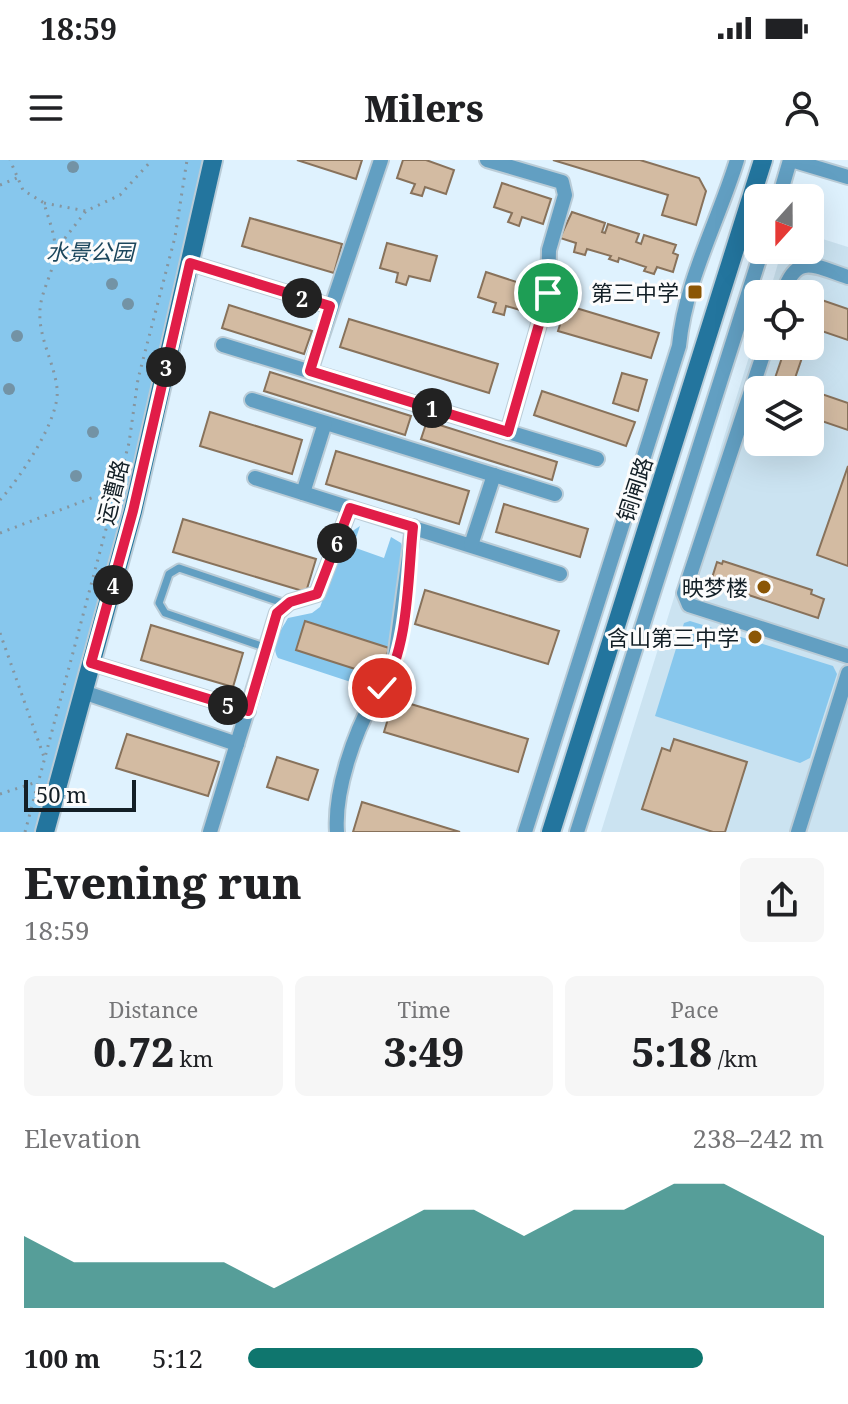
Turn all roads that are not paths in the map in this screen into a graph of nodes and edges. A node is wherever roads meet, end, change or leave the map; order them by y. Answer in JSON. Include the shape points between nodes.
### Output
{"nodes":[{"id":1,"x":213,"y":160,"type":"edge"},
{"id":2,"x":381,"y":160,"type":"edge"},
{"id":3,"x":737,"y":160,"type":"edge"},
{"id":4,"x":763,"y":160,"type":"edge"},
{"id":5,"x":791,"y":160,"type":"edge"},
{"id":6,"x":495,"y":161,"type":"edge"},
{"id":7,"x":848,"y":177,"type":"edge"},
{"id":8,"x":783,"y":184,"type":"edge"},
{"id":9,"x":190,"y":263,"type":"junction"},
{"id":10,"x":758,"y":264,"type":"edge"},
{"id":11,"x":848,"y":277,"type":"edge"},
{"id":12,"x":787,"y":280,"type":"edge"},
{"id":13,"x":330,"y":306,"type":"junction"},
{"id":14,"x":223,"y":345,"type":"dead end"},
{"id":15,"x":761,"y":360,"type":"edge"},
{"id":16,"x":310,"y":371,"type":"junction"},
{"id":17,"x":252,"y":400,"type":"dead end"},
{"id":18,"x":325,"y":423,"type":"junction"},
{"id":19,"x":508,"y":432,"type":"junction"},
{"id":20,"x":597,"y":459,"type":"dead end"},
{"id":21,"x":494,"y":475,"type":"junction"},
{"id":22,"x":255,"y":478,"type":"dead end"},
{"id":23,"x":303,"y":493,"type":"junction"},
{"id":24,"x":555,"y":494,"type":"dead end"},
{"id":25,"x":350,"y":508,"type":"junction"},
{"id":26,"x":413,"y":527,"type":"junction"},
{"id":27,"x":471,"y":545,"type":"junction"},
{"id":28,"x":560,"y":574,"type":"dead end"},
{"id":29,"x":286,"y":604,"type":"junction"},
{"id":30,"x":267,"y":648,"type":"junction"},
{"id":31,"x":848,"y":656,"type":"edge"},
{"id":32,"x":91,"y":663,"type":"junction"},
{"id":33,"x":848,"y":673,"type":"edge"},
{"id":34,"x":83,"y":692,"type":"junction"},
{"id":35,"x":248,"y":711,"type":"junction"},
{"id":36,"x":237,"y":744,"type":"junction"},
{"id":37,"x":45,"y":832,"type":"edge"},
{"id":38,"x":210,"y":832,"type":"edge"},
{"id":39,"x":337,"y":832,"type":"edge"},
{"id":40,"x":525,"y":832,"type":"edge"},
{"id":41,"x":551,"y":832,"type":"edge"},
{"id":42,"x":577,"y":832,"type":"edge"},
{"id":43,"x":798,"y":832,"type":"edge"}],
"edges":[{"from":1,"to":9,"type":"main road","name":"运漕路"},
{"from":2,"to":13,"type":"street"},
{"from":3,"to":40,"type":"street","via":[[682,312],[679,346]]},
{"from":4,"to":41,"type":"main road","name":"铜闸路"},
{"from":5,"to":7,"type":"street"},
{"from":5,"to":8,"type":"street"},
{"from":6,"to":19,"type":"street","via":[[562,182],[565,195],[549,250],[546,305]]},
{"from":9,"to":13,"type":"street"},
{"from":9,"to":32,"type":"main road","name":"运漕路","via":[[133,511]]},
{"from":10,"to":42,"type":"street"},
{"from":11,"to":12,"type":"street","via":[[808,265],[796,267]]},
{"from":13,"to":16,"type":"street"},
{"from":14,"to":16,"type":"street"},
{"from":15,"to":31,"type":"street","via":[[684,593],[689,605]]},
{"from":16,"to":19,"type":"street"},
{"from":17,"to":18,"type":"street"},
{"from":18,"to":21,"type":"street"},
{"from":18,"to":23,"type":"street"},
{"from":19,"to":20,"type":"street"},
{"from":21,"to":24,"type":"street"},
{"from":21,"to":27,"type":"street"},
{"from":22,"to":23,"type":"street"},
{"from":23,"to":25,"type":"street"},
{"from":25,"to":26,"type":"street"},
{"from":25,"to":29,"type":"street","via":[[317,594]]},
{"from":26,"to":27,"type":"street"},
{"from":26,"to":39,"type":"street","via":[[395,659],[342,781]]},
{"from":27,"to":28,"type":"street"},
{"from":29,"to":30,"type":"street","via":[[277,613]]},
{"from":29,"to":30,"type":"lane","via":[[179,568],[169,574],[159,603],[165,613]]},
{"from":30,"to":35,"type":"street"},
{"from":32,"to":34,"type":"main road","name":"运漕路"},
{"from":32,"to":35,"type":"street"},
{"from":33,"to":43,"type":"street"},
{"from":34,"to":36,"type":"street"},
{"from":34,"to":37,"type":"main road","name":"运漕路"},
{"from":35,"to":36,"type":"street"},
{"from":36,"to":38,"type":"street"}]}
